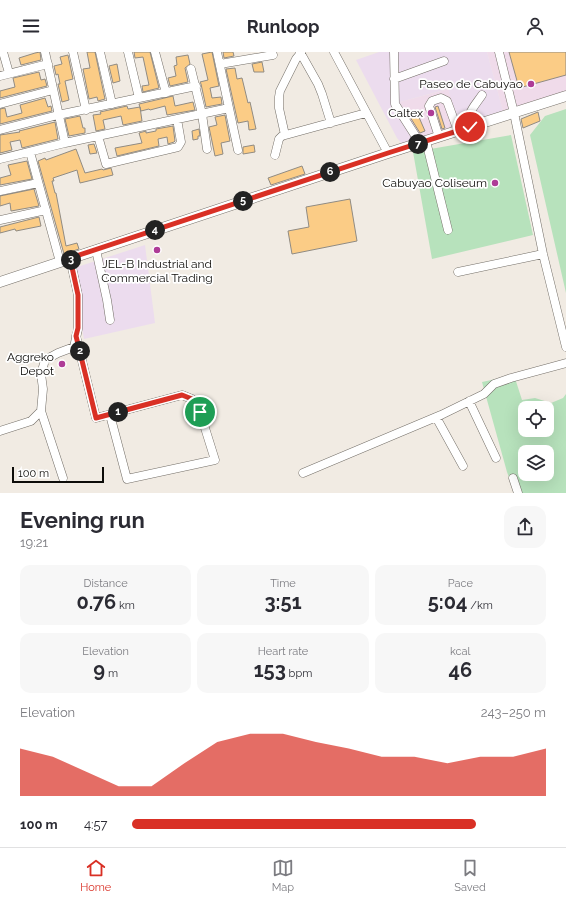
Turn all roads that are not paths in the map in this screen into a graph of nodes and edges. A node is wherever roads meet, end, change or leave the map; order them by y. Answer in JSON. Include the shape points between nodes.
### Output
{"nodes":[{"id":1,"x":3,"y":52,"type":"edge"},
{"id":2,"x":45,"y":52,"type":"edge"},
{"id":3,"x":73,"y":52,"type":"edge"},
{"id":4,"x":100,"y":52,"type":"edge"},
{"id":5,"x":128,"y":52,"type":"edge"},
{"id":6,"x":156,"y":52,"type":"edge"},
{"id":7,"x":217,"y":52,"type":"edge"},
{"id":8,"x":334,"y":52,"type":"edge"},
{"id":9,"x":394,"y":52,"type":"edge"},
{"id":10,"x":499,"y":52,"type":"edge"},
{"id":11,"x":301,"y":53,"type":"edge"},
{"id":12,"x":273,"y":55,"type":"dead end"},
{"id":13,"x":444,"y":61,"type":"dead end"},
{"id":14,"x":48,"y":64,"type":"junction"},
{"id":15,"x":220,"y":64,"type":"junction"},
{"id":16,"x":191,"y":69,"type":"dead end"},
{"id":17,"x":9,"y":73,"type":"junction"},
{"id":18,"x":0,"y":76,"type":"edge"},
{"id":19,"x":394,"y":78,"type":"junction"},
{"id":20,"x":196,"y":86,"type":"junction"},
{"id":21,"x":53,"y":90,"type":"junction"},
{"id":22,"x":166,"y":93,"type":"junction"},
{"id":23,"x":482,"y":96,"type":"dead end"},
{"id":24,"x":566,"y":96,"type":"edge"},
{"id":25,"x":139,"y":98,"type":"junction"},
{"id":26,"x":0,"y":104,"type":"edge"},
{"id":27,"x":112,"y":104,"type":"junction"},
{"id":28,"x":229,"y":108,"type":"junction"},
{"id":29,"x":86,"y":110,"type":"junction"},
{"id":30,"x":366,"y":113,"type":"junction"},
{"id":31,"x":514,"y":113,"type":"junction"},
{"id":32,"x":202,"y":114,"type":"junction"},
{"id":33,"x":58,"y":115,"type":"junction"},
{"id":34,"x":177,"y":118,"type":"junction"},
{"id":35,"x":331,"y":123,"type":"junction"},
{"id":36,"x":470,"y":127,"type":"junction"},
{"id":37,"x":0,"y":130,"type":"edge"},
{"id":38,"x":458,"y":131,"type":"junction"},
{"id":39,"x":285,"y":135,"type":"junction"},
{"id":40,"x":98,"y":136,"type":"junction"},
{"id":41,"x":439,"y":137,"type":"junction"},
{"id":42,"x":423,"y":142,"type":"junction"},
{"id":43,"x":65,"y":143,"type":"junction"},
{"id":44,"x":207,"y":149,"type":"dead end"},
{"id":45,"x":238,"y":150,"type":"dead end"},
{"id":46,"x":30,"y":152,"type":"junction"},
{"id":47,"x":388,"y":153,"type":"junction"},
{"id":48,"x":275,"y":155,"type":"dead end"},
{"id":49,"x":0,"y":159,"type":"edge"},
{"id":50,"x":38,"y":182,"type":"junction"},
{"id":51,"x":0,"y":191,"type":"edge"},
{"id":52,"x":46,"y":210,"type":"junction"},
{"id":53,"x":0,"y":220,"type":"edge"},
{"id":54,"x":448,"y":230,"type":"dead end"},
{"id":55,"x":96,"y":250,"type":"junction"},
{"id":56,"x":543,"y":254,"type":"junction"},
{"id":57,"x":70,"y":258,"type":"junction"},
{"id":58,"x":60,"y":262,"type":"junction"},
{"id":59,"x":458,"y":272,"type":"dead end"},
{"id":60,"x":0,"y":282,"type":"edge"},
{"id":61,"x":110,"y":320,"type":"dead end"},
{"id":62,"x":76,"y":336,"type":"junction"},
{"id":63,"x":566,"y":347,"type":"edge"},
{"id":64,"x":566,"y":363,"type":"edge"},
{"id":65,"x":470,"y":401,"type":"junction"},
{"id":66,"x":42,"y":411,"type":"junction"},
{"id":67,"x":110,"y":415,"type":"junction"},
{"id":68,"x":436,"y":417,"type":"junction"},
{"id":69,"x":0,"y":431,"type":"edge"},
{"id":70,"x":496,"y":458,"type":"dead end"},
{"id":71,"x":463,"y":466,"type":"dead end"},
{"id":72,"x":303,"y":473,"type":"dead end"},
{"id":73,"x":63,"y":478,"type":"dead end"},
{"id":74,"x":513,"y":478,"type":"dead end"},
{"id":75,"x":518,"y":493,"type":"edge"}],
"edges":[{"from":1,"to":17,"type":"street"},
{"from":2,"to":14,"type":"street"},
{"from":3,"to":29,"type":"street"},
{"from":4,"to":27,"type":"street"},
{"from":5,"to":25,"type":"street"},
{"from":6,"to":22,"type":"street"},
{"from":7,"to":15,"type":"street"},
{"from":8,"to":30,"type":"street"},
{"from":9,"to":19,"type":"street"},
{"from":10,"to":31,"type":"street"},
{"from":11,"to":35,"type":"street","via":[[318,84]]},
{"from":11,"to":39,"type":"street","via":[[280,91],[279,108]]},
{"from":12,"to":15,"type":"street"},
{"from":13,"to":19,"type":"street"},
{"from":14,"to":17,"type":"street"},
{"from":14,"to":21,"type":"street"},
{"from":15,"to":28,"type":"street"},
{"from":16,"to":20,"type":"street"},
{"from":17,"to":18,"type":"street"},
{"from":19,"to":42,"type":"street","via":[[394,104]]},
{"from":20,"to":22,"type":"street"},
{"from":20,"to":32,"type":"street"},
{"from":21,"to":26,"type":"street"},
{"from":21,"to":33,"type":"street"},
{"from":22,"to":25,"type":"street"},
{"from":23,"to":36,"type":"street","via":[[471,110],[468,120]]},
{"from":24,"to":31,"type":"main road"},
{"from":25,"to":27,"type":"street"},
{"from":27,"to":29,"type":"street"},
{"from":28,"to":32,"type":"street"},
{"from":28,"to":45,"type":"street"},
{"from":29,"to":33,"type":"street"},
{"from":30,"to":35,"type":"street"},
{"from":30,"to":47,"type":"street"},
{"from":31,"to":36,"type":"main road"},
{"from":31,"to":56,"type":"street"},
{"from":32,"to":34,"type":"street"},
{"from":32,"to":44,"type":"street"},
{"from":33,"to":37,"type":"street"},
{"from":33,"to":43,"type":"street"},
{"from":34,"to":40,"type":"street"},
{"from":34,"to":40,"type":"street","via":[[181,142],[178,147],[106,164]]},
{"from":35,"to":39,"type":"street"},
{"from":36,"to":38,"type":"main road"},
{"from":38,"to":41,"type":"main road"},
{"from":38,"to":41,"type":"street","via":[[447,101],[441,98],[432,101],[429,106]]},
{"from":39,"to":48,"type":"street","via":[[278,139]]},
{"from":40,"to":43,"type":"street"},
{"from":41,"to":42,"type":"main road"},
{"from":42,"to":47,"type":"main road"},
{"from":42,"to":54,"type":"street"},
{"from":43,"to":46,"type":"street"},
{"from":46,"to":49,"type":"street"},
{"from":46,"to":50,"type":"street"},
{"from":47,"to":55,"type":"main road"},
{"from":50,"to":51,"type":"street"},
{"from":50,"to":52,"type":"street"},
{"from":52,"to":53,"type":"street"},
{"from":52,"to":58,"type":"street"},
{"from":55,"to":57,"type":"main road"},
{"from":55,"to":61,"type":"street"},
{"from":56,"to":59,"type":"street"},
{"from":56,"to":63,"type":"street"},
{"from":57,"to":58,"type":"main road"},
{"from":57,"to":62,"type":"street","via":[[78,295]]},
{"from":58,"to":60,"type":"main road"},
{"from":62,"to":66,"type":"street","via":[[74,347],[45,360],[41,374]]},
{"from":62,"to":67,"type":"street","via":[[96,418]]},
{"from":64,"to":65,"type":"street","via":[[494,384],[484,394]]},
{"from":65,"to":68,"type":"street"},
{"from":65,"to":70,"type":"street"},
{"from":66,"to":69,"type":"street","via":[[31,421]]},
{"from":66,"to":73,"type":"street"},
{"from":67,"to":67,"type":"street","via":[[126,479],[215,460],[200,412],[192,399],[182,395]]},
{"from":68,"to":71,"type":"street"},
{"from":68,"to":72,"type":"street"},
{"from":74,"to":75,"type":"street"}]}
